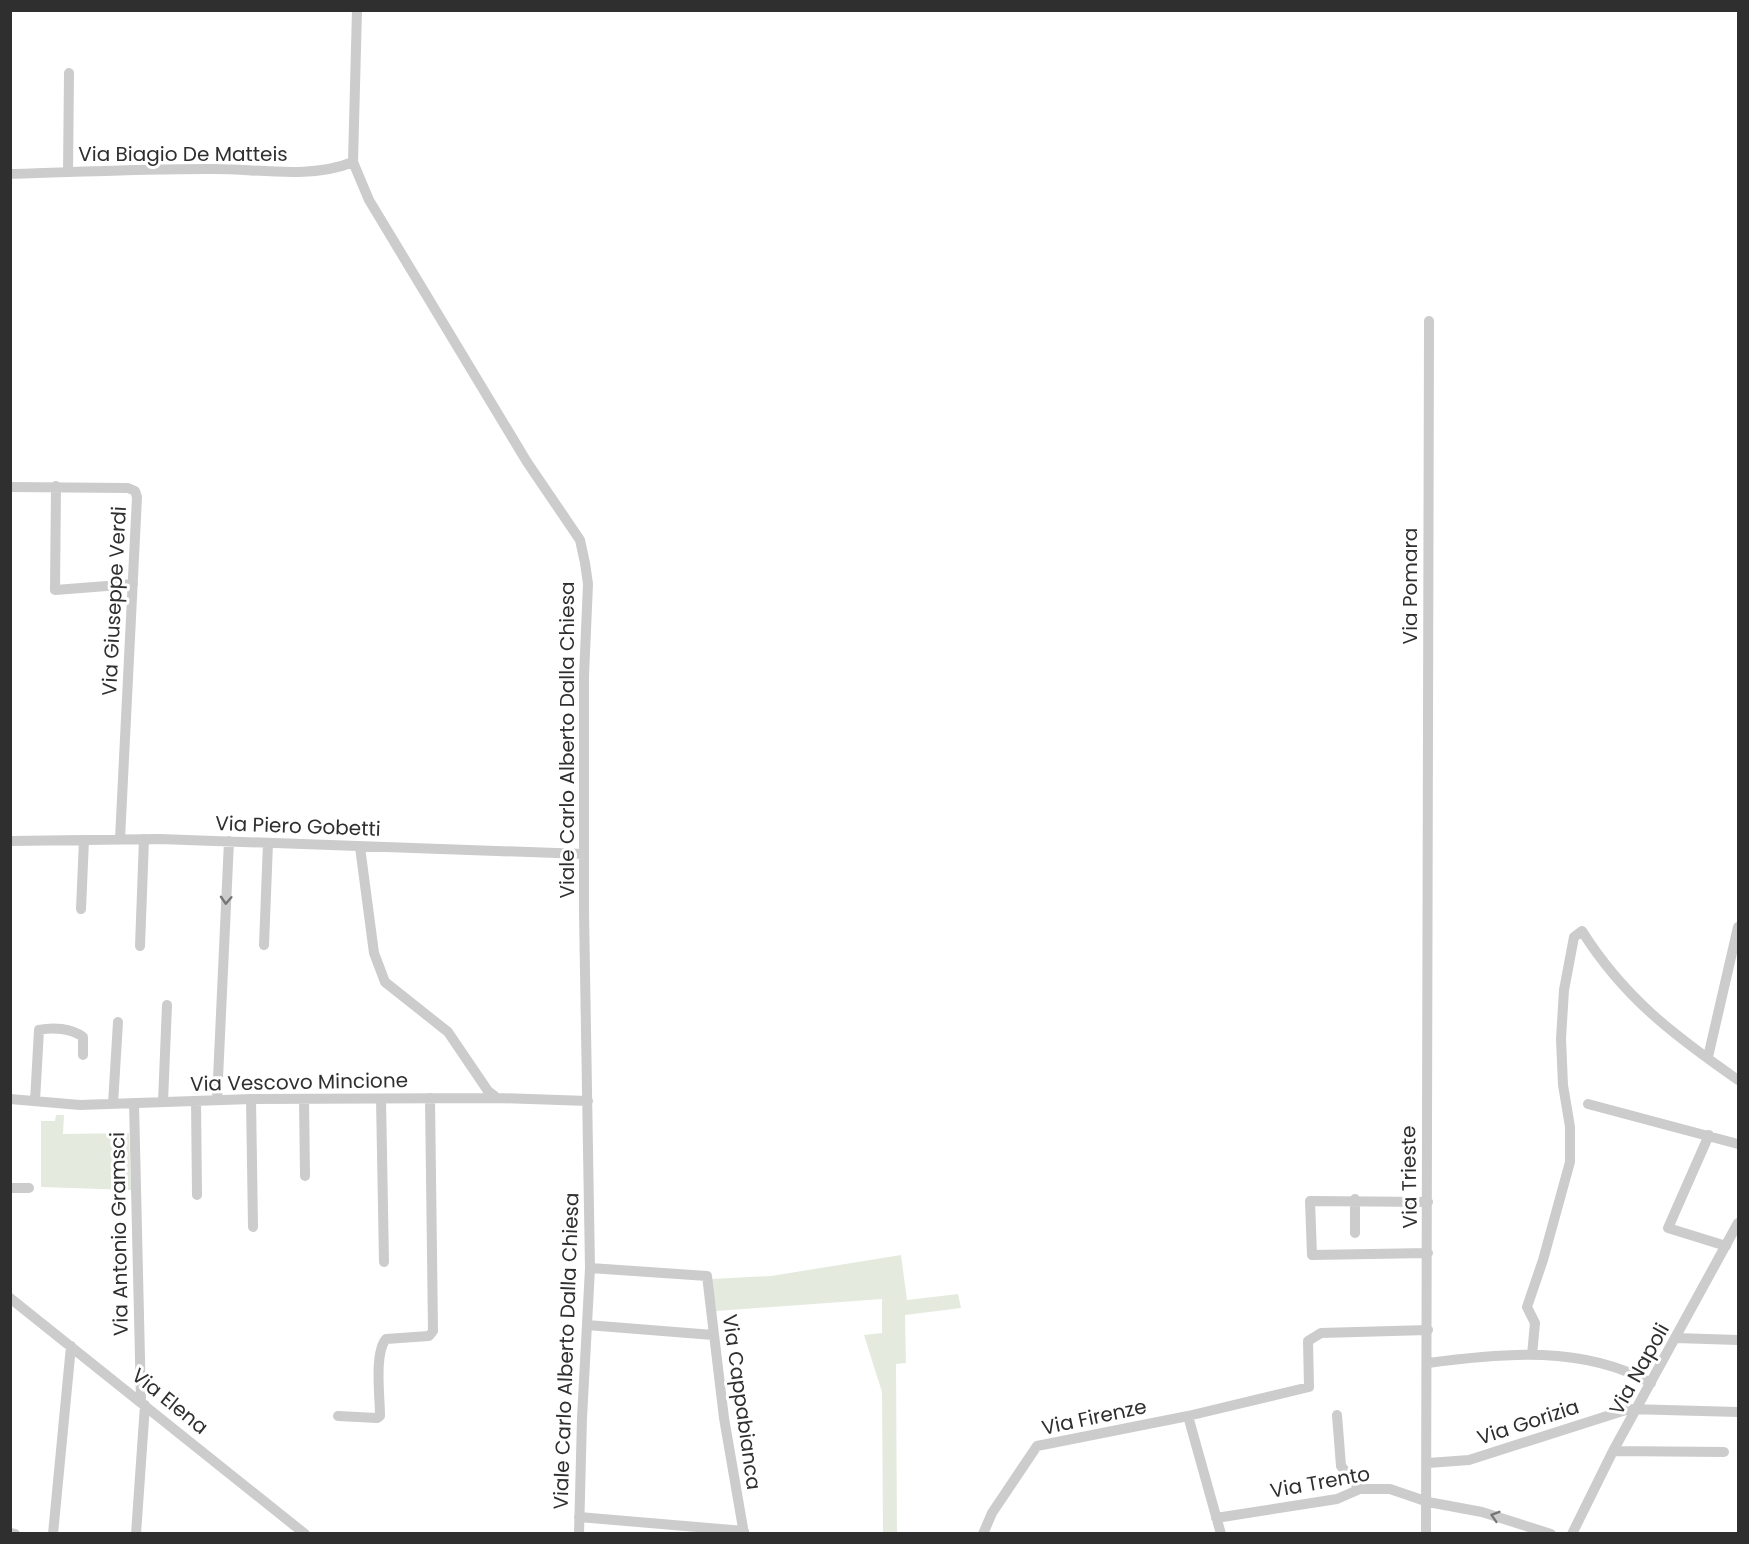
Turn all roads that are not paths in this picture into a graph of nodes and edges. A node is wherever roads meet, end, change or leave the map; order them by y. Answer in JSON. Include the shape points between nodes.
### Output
{"nodes":[{"id":1,"x":357,"y":10,"type":"edge"},
{"id":2,"x":69,"y":73,"type":"dead end"},
{"id":3,"x":353,"y":162,"type":"junction"},
{"id":4,"x":68,"y":172,"type":"junction"},
{"id":5,"x":10,"y":174,"type":"edge"},
{"id":6,"x":1429,"y":321,"type":"dead end"},
{"id":7,"x":56,"y":486,"type":"junction"},
{"id":8,"x":10,"y":487,"type":"edge"},
{"id":9,"x":133,"y":584,"type":"junction"},
{"id":10,"x":120,"y":839,"type":"junction"},
{"id":11,"x":144,"y":839,"type":"junction"},
{"id":12,"x":10,"y":840,"type":"edge"},
{"id":13,"x":84,"y":840,"type":"junction"},
{"id":14,"x":229,"y":841,"type":"junction"},
{"id":15,"x":268,"y":843,"type":"junction"},
{"id":16,"x":360,"y":847,"type":"junction"},
{"id":17,"x":1427,"y":851,"type":"joint"},
{"id":18,"x":584,"y":854,"type":"junction"},
{"id":19,"x":81,"y":909,"type":"dead end"},
{"id":20,"x":1738,"y":927,"type":"edge"},
{"id":21,"x":264,"y":945,"type":"dead end"},
{"id":22,"x":140,"y":946,"type":"dead end"},
{"id":23,"x":167,"y":1005,"type":"dead end"},
{"id":24,"x":118,"y":1022,"type":"dead end"},
{"id":25,"x":83,"y":1055,"type":"dead end"},
{"id":26,"x":1708,"y":1058,"type":"junction"},
{"id":27,"x":1738,"y":1080,"type":"edge"},
{"id":28,"x":430,"y":1098,"type":"junction"},
{"id":29,"x":497,"y":1098,"type":"junction"},
{"id":30,"x":10,"y":1099,"type":"edge"},
{"id":31,"x":251,"y":1099,"type":"junction"},
{"id":32,"x":304,"y":1099,"type":"junction"},
{"id":33,"x":217,"y":1100,"type":"junction"},
{"id":34,"x":381,"y":1100,"type":"junction"},
{"id":35,"x":35,"y":1101,"type":"junction"},
{"id":36,"x":196,"y":1101,"type":"junction"},
{"id":37,"x":588,"y":1101,"type":"junction"},
{"id":38,"x":163,"y":1102,"type":"junction"},
{"id":39,"x":134,"y":1103,"type":"junction"},
{"id":40,"x":112,"y":1104,"type":"junction"},
{"id":41,"x":1588,"y":1104,"type":"dead end"},
{"id":42,"x":1709,"y":1136,"type":"junction"},
{"id":43,"x":1738,"y":1144,"type":"edge"},
{"id":44,"x":305,"y":1176,"type":"dead end"},
{"id":45,"x":10,"y":1188,"type":"edge"},
{"id":46,"x":28,"y":1188,"type":"dead end"},
{"id":47,"x":197,"y":1196,"type":"dead end"},
{"id":48,"x":1355,"y":1199,"type":"junction"},
{"id":49,"x":1428,"y":1202,"type":"junction"},
{"id":50,"x":1738,"y":1223,"type":"edge"},
{"id":51,"x":253,"y":1227,"type":"dead end"},
{"id":52,"x":1355,"y":1233,"type":"dead end"},
{"id":53,"x":1726,"y":1246,"type":"junction"},
{"id":54,"x":1428,"y":1253,"type":"junction"},
{"id":55,"x":384,"y":1262,"type":"dead end"},
{"id":56,"x":590,"y":1268,"type":"junction"},
{"id":57,"x":10,"y":1298,"type":"edge"},
{"id":58,"x":586,"y":1324,"type":"junction"},
{"id":59,"x":1428,"y":1330,"type":"junction"},
{"id":60,"x":713,"y":1335,"type":"junction"},
{"id":61,"x":1676,"y":1338,"type":"junction"},
{"id":62,"x":1738,"y":1340,"type":"edge"},
{"id":63,"x":71,"y":1346,"type":"junction"},
{"id":64,"x":1532,"y":1354,"type":"junction"},
{"id":65,"x":1428,"y":1363,"type":"junction"},
{"id":66,"x":1651,"y":1383,"type":"junction"},
{"id":67,"x":143,"y":1403,"type":"junction"},
{"id":68,"x":1636,"y":1411,"type":"junction"},
{"id":69,"x":1738,"y":1412,"type":"edge"},
{"id":70,"x":1336,"y":1415,"type":"dead end"},
{"id":71,"x":338,"y":1416,"type":"dead end"},
{"id":72,"x":1188,"y":1416,"type":"junction"},
{"id":73,"x":1613,"y":1451,"type":"junction"},
{"id":74,"x":1724,"y":1452,"type":"dead end"},
{"id":75,"x":1428,"y":1463,"type":"junction"},
{"id":76,"x":1360,"y":1489,"type":"junction"},
{"id":77,"x":1428,"y":1502,"type":"junction"},
{"id":78,"x":579,"y":1517,"type":"junction"},
{"id":79,"x":1216,"y":1518,"type":"junction"},
{"id":80,"x":744,"y":1532,"type":"edge"},
{"id":81,"x":53,"y":1533,"type":"edge"},
{"id":82,"x":136,"y":1533,"type":"edge"},
{"id":83,"x":305,"y":1533,"type":"edge"},
{"id":84,"x":579,"y":1533,"type":"edge"},
{"id":85,"x":983,"y":1533,"type":"edge"},
{"id":86,"x":1221,"y":1533,"type":"edge"},
{"id":87,"x":1426,"y":1533,"type":"edge"},
{"id":88,"x":1551,"y":1533,"type":"edge"},
{"id":89,"x":1572,"y":1533,"type":"edge"}],
"edges":[{"from":1,"to":3,"type":"street","name":"Viale Carlo Alberto Dalla Chiesa"},
{"from":2,"to":4,"type":"street"},
{"from":3,"to":4,"type":"street","name":"Via Biagio De Matteis","via":[[309,172]]},
{"from":3,"to":18,"type":"street","name":"Viale Carlo Alberto Dalla Chiesa","via":[[369,200],[527,462],[580,540],[588,584]]},
{"from":4,"to":5,"type":"street","name":"Via Biagio De Matteis"},
{"from":6,"to":17,"type":"street","name":"Via Pomara"},
{"from":7,"to":8,"type":"street","name":"Via Giuseppe Verdi"},
{"from":7,"to":9,"type":"street","name":"Via Giuseppe Verdi","via":[[135,491]]},
{"from":7,"to":9,"type":"street","via":[[55,590]]},
{"from":9,"to":10,"type":"street","name":"Via Giuseppe Verdi"},
{"from":10,"to":11,"type":"street","name":"Via Piero Gobetti"},
{"from":10,"to":13,"type":"street","name":"Via Piero Gobetti"},
{"from":11,"to":14,"type":"street","name":"Via Piero Gobetti"},
{"from":11,"to":22,"type":"street"},
{"from":12,"to":13,"type":"street","name":"Via Piero Gobetti"},
{"from":13,"to":19,"type":"street"},
{"from":14,"to":15,"type":"street","name":"Via Piero Gobetti"},
{"from":14,"to":33,"type":"street","one_way":true},
{"from":15,"to":16,"type":"street","name":"Via Piero Gobetti"},
{"from":15,"to":21,"type":"street"},
{"from":16,"to":18,"type":"street","name":"Via Piero Gobetti"},
{"from":16,"to":29,"type":"street","via":[[374,953],[385,982],[447,1032]]},
{"from":17,"to":49,"type":"street","name":"Via Trieste"},
{"from":18,"to":37,"type":"street","name":"Viale Carlo Alberto Dalla Chiesa"},
{"from":20,"to":26,"type":"street"},
{"from":23,"to":38,"type":"street"},
{"from":24,"to":40,"type":"street"},
{"from":25,"to":35,"type":"street","via":[[83,1037],[77,1033],[39,1030]]},
{"from":26,"to":27,"type":"street"},
{"from":26,"to":64,"type":"street","via":[[1629,994],[1582,931],[1574,937],[1564,990],[1561,1040],[1570,1162],[1527,1306],[1535,1323]]},
{"from":28,"to":29,"type":"street","name":"Via Vescovo Mincione"},
{"from":28,"to":34,"type":"street","name":"Via Vescovo Mincione"},
{"from":28,"to":71,"type":"street","via":[[433,1331],[429,1336],[386,1339],[382,1344],[380,1416]]},
{"from":29,"to":37,"type":"street","name":"Via Vescovo Mincione"},
{"from":30,"to":35,"type":"street","name":"Via Vescovo Mincione"},
{"from":31,"to":32,"type":"street","name":"Via Vescovo Mincione"},
{"from":31,"to":33,"type":"street","name":"Via Vescovo Mincione"},
{"from":31,"to":51,"type":"street"},
{"from":32,"to":34,"type":"street","name":"Via Vescovo Mincione"},
{"from":32,"to":44,"type":"street"},
{"from":33,"to":36,"type":"street","name":"Via Vescovo Mincione"},
{"from":34,"to":55,"type":"street"},
{"from":35,"to":40,"type":"street","name":"Via Vescovo Mincione"},
{"from":36,"to":38,"type":"street","name":"Via Vescovo Mincione"},
{"from":36,"to":47,"type":"street"},
{"from":37,"to":56,"type":"street","name":"Viale Carlo Alberto Dalla Chiesa"},
{"from":38,"to":39,"type":"street","name":"Via Vescovo Mincione"},
{"from":39,"to":40,"type":"street","name":"Via Vescovo Mincione"},
{"from":39,"to":67,"type":"street","name":"Via Antonio Gramsci"},
{"from":41,"to":42,"type":"street"},
{"from":42,"to":43,"type":"street"},
{"from":42,"to":53,"type":"street","via":[[1668,1228]]},
{"from":45,"to":46,"type":"street"},
{"from":48,"to":49,"type":"street"},
{"from":48,"to":52,"type":"street"},
{"from":48,"to":54,"type":"street","via":[[1310,1201],[1312,1255]]},
{"from":49,"to":54,"type":"street","name":"Via Trieste"},
{"from":50,"to":53,"type":"street","name":"Via Napoli"},
{"from":53,"to":61,"type":"street","name":"Via Napoli"},
{"from":54,"to":59,"type":"street","name":"Via Trieste"},
{"from":56,"to":58,"type":"street","name":"Viale Carlo Alberto Dalla Chiesa"},
{"from":56,"to":60,"type":"street","name":"Via Cappabianca","via":[[706,1276]]},
{"from":57,"to":63,"type":"street","name":"Via Elena"},
{"from":58,"to":60,"type":"street"},
{"from":58,"to":78,"type":"street","name":"Viale Carlo Alberto Dalla Chiesa"},
{"from":59,"to":65,"type":"street","name":"Via Trieste"},
{"from":59,"to":72,"type":"street","name":"Via Firenze","via":[[1321,1333],[1308,1341],[1309,1387]]},
{"from":60,"to":80,"type":"street","name":"Via Cappabianca"},
{"from":61,"to":62,"type":"street"},
{"from":61,"to":66,"type":"street","name":"Via Napoli"},
{"from":63,"to":67,"type":"street","name":"Via Elena"},
{"from":63,"to":81,"type":"street"},
{"from":64,"to":65,"type":"street"},
{"from":64,"to":66,"type":"street","via":[[1584,1358]]},
{"from":65,"to":75,"type":"street","name":"Via Trieste"},
{"from":66,"to":68,"type":"street","name":"Via Napoli"},
{"from":67,"to":82,"type":"street","name":"Via Antonio Gramsci"},
{"from":67,"to":83,"type":"street","name":"Via Elena"},
{"from":68,"to":69,"type":"street","name":"Via Gorizia"},
{"from":68,"to":73,"type":"street","name":"Via Napoli"},
{"from":68,"to":75,"type":"street","name":"Via Gorizia","via":[[1629,1408],[1469,1460]]},
{"from":70,"to":76,"type":"street","via":[[1341,1466]]},
{"from":72,"to":79,"type":"street"},
{"from":72,"to":85,"type":"street","name":"Via Firenze","via":[[1038,1446],[992,1513]]},
{"from":73,"to":74,"type":"street"},
{"from":73,"to":89,"type":"street","name":"Via Napoli"},
{"from":75,"to":77,"type":"street","name":"Via Trieste"},
{"from":76,"to":77,"type":"street","name":"Via Trento","via":[[1390,1489]]},
{"from":76,"to":79,"type":"street","name":"Via Trento","via":[[1337,1499]]},
{"from":77,"to":87,"type":"street","name":"Via Trieste"},
{"from":88,"to":77,"type":"street","name":"Via Trento","one_way":true,"via":[[1482,1512]]},
{"from":78,"to":80,"type":"street"},
{"from":78,"to":84,"type":"street","name":"Viale Carlo Alberto Dalla Chiesa"},
{"from":79,"to":86,"type":"street"}]}
